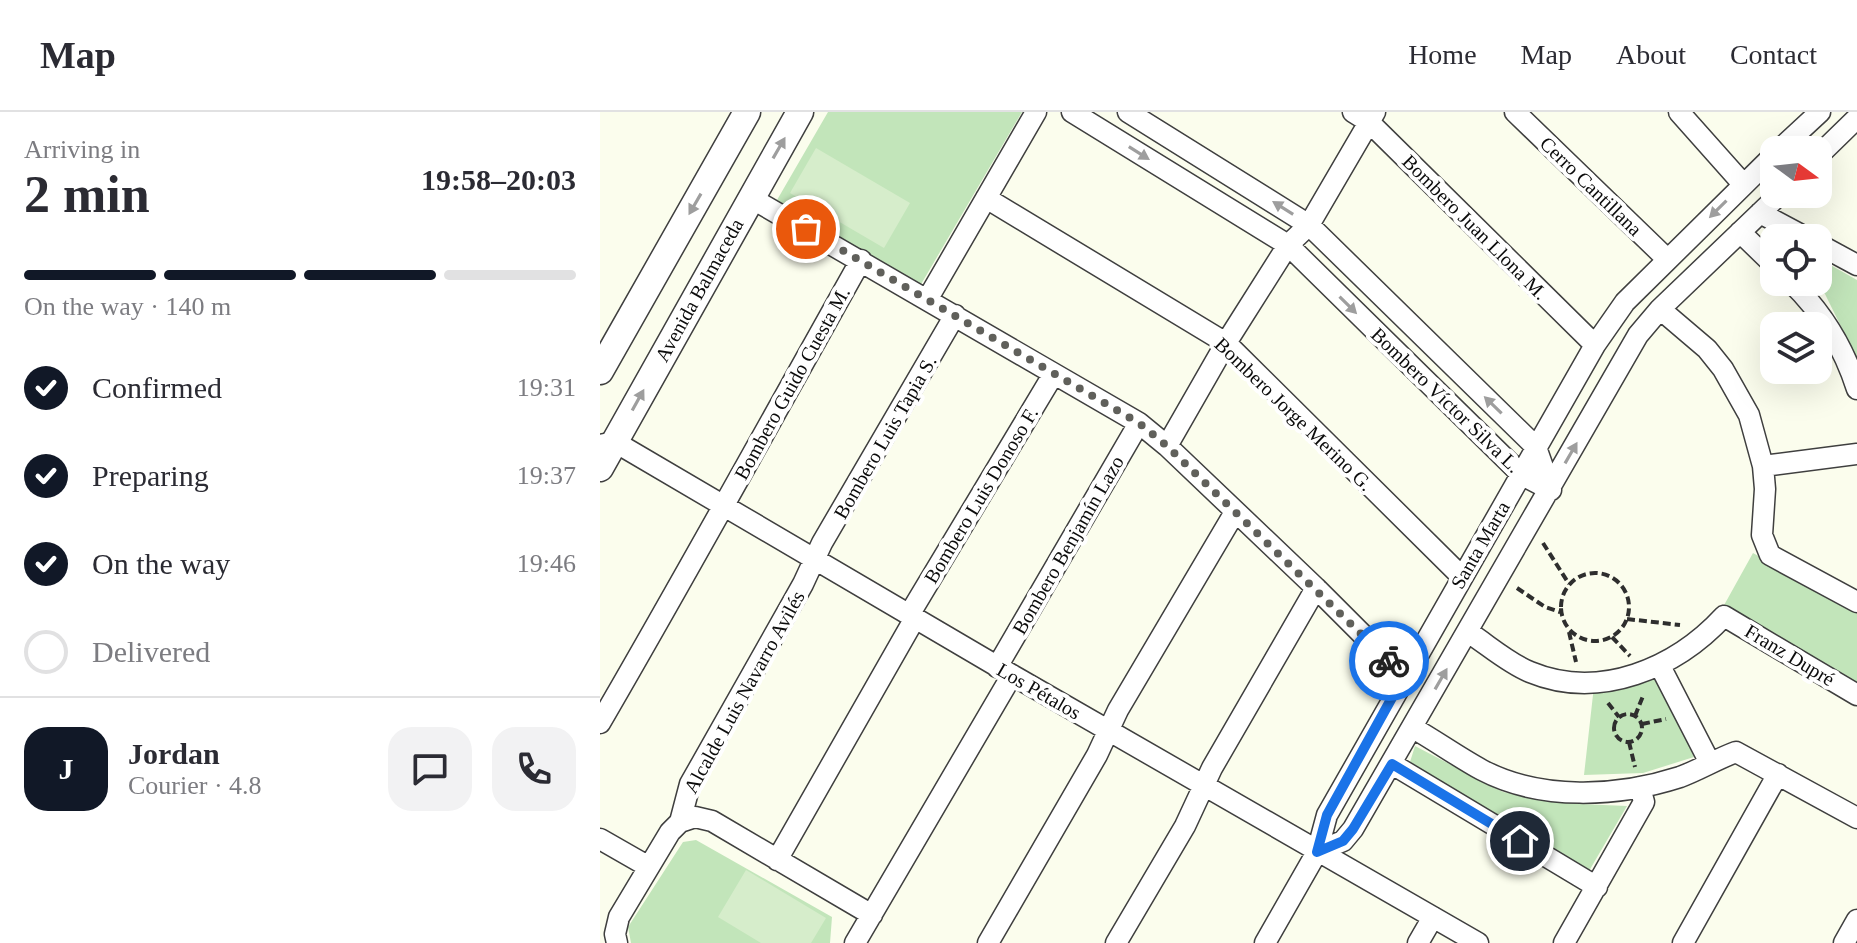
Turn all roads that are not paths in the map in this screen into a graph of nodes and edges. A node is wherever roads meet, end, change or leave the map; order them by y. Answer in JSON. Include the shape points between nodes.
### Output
{"nodes":[{"id":1,"x":747,"y":112,"type":"edge"},
{"id":2,"x":800,"y":112,"type":"edge"},
{"id":3,"x":1036,"y":112,"type":"edge"},
{"id":4,"x":1072,"y":112,"type":"edge"},
{"id":5,"x":1128,"y":112,"type":"edge"},
{"id":6,"x":1515,"y":112,"type":"edge"},
{"id":7,"x":1679,"y":112,"type":"edge"},
{"id":8,"x":1820,"y":112,"type":"edge"},
{"id":9,"x":1366,"y":115,"type":"edge"},
{"id":10,"x":1857,"y":118,"type":"edge"},
{"id":11,"x":1794,"y":136,"type":"edge"},
{"id":12,"x":1849,"y":137,"type":"edge"},
{"id":13,"x":1760,"y":168,"type":"edge"},
{"id":14,"x":1743,"y":184,"type":"junction"},
{"id":15,"x":751,"y":198,"type":"junction"},
{"id":16,"x":986,"y":198,"type":"junction"},
{"id":17,"x":1765,"y":208,"type":"edge"},
{"id":18,"x":1760,"y":213,"type":"junction"},
{"id":19,"x":1781,"y":224,"type":"edge"},
{"id":20,"x":1309,"y":225,"type":"junction"},
{"id":21,"x":1740,"y":232,"type":"junction"},
{"id":22,"x":1288,"y":245,"type":"junction"},
{"id":23,"x":1760,"y":251,"type":"edge"},
{"id":24,"x":1832,"y":252,"type":"edge"},
{"id":25,"x":1667,"y":259,"type":"junction"},
{"id":26,"x":861,"y":260,"type":"junction"},
{"id":27,"x":1857,"y":265,"type":"edge"},
{"id":28,"x":1806,"y":296,"type":"edge"},
{"id":29,"x":927,"y":300,"type":"junction"},
{"id":30,"x":1660,"y":309,"type":"junction"},
{"id":31,"x":955,"y":315,"type":"junction"},
{"id":32,"x":1226,"y":343,"type":"junction"},
{"id":33,"x":1595,"y":345,"type":"junction"},
{"id":34,"x":600,"y":371,"type":"edge"},
{"id":35,"x":1053,"y":375,"type":"junction"},
{"id":36,"x":1857,"y":389,"type":"edge"},
{"id":37,"x":1139,"y":423,"type":"junction"},
{"id":38,"x":607,"y":444,"type":"edge"},
{"id":39,"x":1167,"y":446,"type":"junction"},
{"id":40,"x":1536,"y":447,"type":"junction"},
{"id":41,"x":1857,"y":454,"type":"edge"},
{"id":42,"x":1763,"y":466,"type":"junction"},
{"id":43,"x":600,"y":468,"type":"edge"},
{"id":44,"x":1522,"y":475,"type":"junction"},
{"id":45,"x":1551,"y":490,"type":"junction"},
{"id":46,"x":724,"y":506,"type":"junction"},
{"id":47,"x":1235,"y":512,"type":"junction"},
{"id":48,"x":815,"y":560,"type":"junction"},
{"id":49,"x":1462,"y":577,"type":"junction"},
{"id":50,"x":1316,"y":588,"type":"junction"},
{"id":51,"x":1857,"y":602,"type":"edge"},
{"id":52,"x":912,"y":616,"type":"junction"},
{"id":53,"x":1468,"y":632,"type":"junction"},
{"id":54,"x":1660,"y":666,"type":"junction"},
{"id":55,"x":1004,"y":671,"type":"junction"},
{"id":56,"x":1404,"y":676,"type":"junction"},
{"id":57,"x":1857,"y":695,"type":"edge"},
{"id":58,"x":600,"y":723,"type":"edge"},
{"id":59,"x":1413,"y":728,"type":"junction"},
{"id":60,"x":1108,"y":731,"type":"junction"},
{"id":61,"x":1710,"y":763,"type":"junction"},
{"id":62,"x":1392,"y":764,"type":"junction"},
{"id":63,"x":1778,"y":774,"type":"junction"},
{"id":64,"x":1204,"y":787,"type":"junction"},
{"id":65,"x":1640,"y":787,"type":"junction"},
{"id":66,"x":1857,"y":818,"type":"edge"},
{"id":67,"x":680,"y":822,"type":"junction"},
{"id":68,"x":600,"y":839,"type":"edge"},
{"id":69,"x":1317,"y":852,"type":"junction"},
{"id":70,"x":777,"y":860,"type":"junction"},
{"id":71,"x":649,"y":867,"type":"junction"},
{"id":72,"x":1597,"y":887,"type":"junction"},
{"id":73,"x":872,"y":915,"type":"junction"},
{"id":74,"x":1433,"y":917,"type":"junction"},
{"id":75,"x":1857,"y":920,"type":"edge"},
{"id":76,"x":611,"y":940,"type":"edge"},
{"id":77,"x":855,"y":943,"type":"edge"},
{"id":78,"x":988,"y":943,"type":"edge"},
{"id":79,"x":1116,"y":943,"type":"edge"},
{"id":80,"x":1265,"y":943,"type":"edge"},
{"id":81,"x":1418,"y":943,"type":"edge"},
{"id":82,"x":1478,"y":943,"type":"edge"},
{"id":83,"x":1564,"y":943,"type":"edge"},
{"id":84,"x":1683,"y":943,"type":"edge"},
{"id":85,"x":1845,"y":943,"type":"edge"}],
"edges":[{"from":1,"to":34,"type":"street","one_way":true},
{"from":15,"to":2,"type":"street","name":"Avenida Balmaceda","one_way":true},
{"from":3,"to":16,"type":"street"},
{"from":4,"to":22,"type":"street","name":"Bombero Víctor Silva L.","one_way":true},
{"from":20,"to":5,"type":"street","name":"Bombero Víctor Silva L.","one_way":true},
{"from":6,"to":25,"type":"street","name":"Cerro Cantillana"},
{"from":7,"to":14,"type":"street"},
{"from":8,"to":11,"type":"street"},
{"from":9,"to":20,"type":"street"},
{"from":9,"to":33,"type":"street","name":"Bombero Juan Llona M."},
{"from":10,"to":12,"type":"street"},
{"from":13,"to":14,"type":"street","name":"Santa Marta"},
{"from":14,"to":25,"type":"street","name":"Santa Marta","one_way":true},
{"from":15,"to":26,"type":"street"},
{"from":38,"to":15,"type":"street","name":"Avenida Balmaceda","one_way":true},
{"from":16,"to":29,"type":"street"},
{"from":16,"to":32,"type":"street","name":"Bombero Jorge Merino G."},
{"from":17,"to":18,"type":"street","name":"Santa Marta"},
{"from":18,"to":19,"type":"street"},
{"from":18,"to":21,"type":"street","name":"Santa Marta"},
{"from":20,"to":22,"type":"street"},
{"from":40,"to":20,"type":"street","name":"Bombero Víctor Silva L.","one_way":true},
{"from":21,"to":23,"type":"street"},
{"from":21,"to":30,"type":"street","name":"Santa Marta"},
{"from":22,"to":32,"type":"street"},
{"from":22,"to":44,"type":"street","name":"Bombero Víctor Silva L.","one_way":true},
{"from":24,"to":27,"type":"street"},
{"from":25,"to":33,"type":"street","name":"Santa Marta","via":[[1625,302]]},
{"from":26,"to":29,"type":"street"},
{"from":26,"to":46,"type":"street","name":"Bombero Guido Cuesta M."},
{"from":28,"to":36,"type":"street","via":[[1827,324]]},
{"from":29,"to":31,"type":"street"},
{"from":30,"to":42,"type":"street","via":[[1723,369],[1749,415]]},
{"from":45,"to":30,"type":"street","name":"Santa Marta","one_way":true,"via":[[1638,335]]},
{"from":31,"to":35,"type":"street"},
{"from":31,"to":48,"type":"street","name":"Bombero Luis Tapia S."},
{"from":32,"to":39,"type":"street"},
{"from":32,"to":49,"type":"street","name":"Bombero Jorge Merino G."},
{"from":33,"to":40,"type":"street","name":"Santa Marta"},
{"from":35,"to":37,"type":"street"},
{"from":35,"to":52,"type":"street","name":"Bombero Luis Donoso F."},
{"from":37,"to":39,"type":"street"},
{"from":37,"to":55,"type":"street","name":"Bombero Benjamín Lazo"},
{"from":38,"to":43,"type":"street","name":"Avenida Balmaceda"},
{"from":38,"to":46,"type":"street","name":"Los Pétalos"},
{"from":39,"to":47,"type":"street"},
{"from":40,"to":44,"type":"street","name":"Santa Marta"},
{"from":40,"to":45,"type":"street","name":"Bombero Víctor Silva L."},
{"from":41,"to":42,"type":"street"},
{"from":42,"to":51,"type":"street","via":[[1762,535],[1770,555]]},
{"from":44,"to":45,"type":"street","name":"Bombero Víctor Silva L."},
{"from":44,"to":49,"type":"street","name":"Santa Marta"},
{"from":45,"to":53,"type":"street","name":"Santa Marta"},
{"from":46,"to":48,"type":"street","name":"Los Pétalos"},
{"from":46,"to":58,"type":"street","name":"Bombero Guido Cuesta M."},
{"from":47,"to":50,"type":"street"},
{"from":47,"to":60,"type":"street"},
{"from":48,"to":52,"type":"street","name":"Los Pétalos"},
{"from":48,"to":67,"type":"street","name":"Alcalde Luis Navarro Avilés","via":[[690,784]]},
{"from":49,"to":56,"type":"street","name":"Santa Marta"},
{"from":50,"to":56,"type":"street"},
{"from":50,"to":64,"type":"street"},
{"from":52,"to":55,"type":"street","name":"Los Pétalos"},
{"from":52,"to":70,"type":"street","name":"Bombero Luis Donoso F."},
{"from":53,"to":54,"type":"street","via":[[1528,671],[1564,680],[1630,676]]},
{"from":59,"to":53,"type":"street","name":"Santa Marta","one_way":true},
{"from":54,"to":57,"type":"street","name":"Franz Dupré","via":[[1724,616]]},
{"from":54,"to":61,"type":"street"},
{"from":55,"to":60,"type":"street","name":"Los Pétalos"},
{"from":55,"to":73,"type":"street","name":"Bombero Benjamín Lazo"},
{"from":56,"to":69,"type":"street","name":"Santa Marta","via":[[1327,815]]},
{"from":59,"to":62,"type":"street","name":"Santa Marta"},
{"from":59,"to":65,"type":"street","via":[[1483,771],[1520,784],[1597,792]]},
{"from":60,"to":64,"type":"street","name":"Los Pétalos"},
{"from":60,"to":78,"type":"street"},
{"from":61,"to":63,"type":"street","via":[[1736,752]]},
{"from":61,"to":65,"type":"street"},
{"from":62,"to":69,"type":"street","name":"Santa Marta","via":[[1343,841]]},
{"from":62,"to":72,"type":"street"},
{"from":63,"to":66,"type":"street"},
{"from":63,"to":84,"type":"street"},
{"from":64,"to":69,"type":"street","name":"Los Pétalos"},
{"from":64,"to":79,"type":"street"},
{"from":65,"to":72,"type":"street","via":[[1644,802]]},
{"from":67,"to":70,"type":"street","via":[[695,817],[712,821]]},
{"from":67,"to":71,"type":"street","name":"Alcalde Luis Navarro Avilés"},
{"from":68,"to":71,"type":"street"},
{"from":69,"to":74,"type":"street","name":"Los Pétalos"},
{"from":69,"to":80,"type":"street","name":"Santa Marta"},
{"from":70,"to":73,"type":"street"},
{"from":71,"to":76,"type":"street","name":"Alcalde Luis Navarro Avilés"},
{"from":72,"to":83,"type":"street"},
{"from":73,"to":77,"type":"street","name":"Bombero Benjamín Lazo"},
{"from":74,"to":81,"type":"street"},
{"from":74,"to":82,"type":"street","name":"Los Pétalos"},
{"from":75,"to":85,"type":"street"}]}
